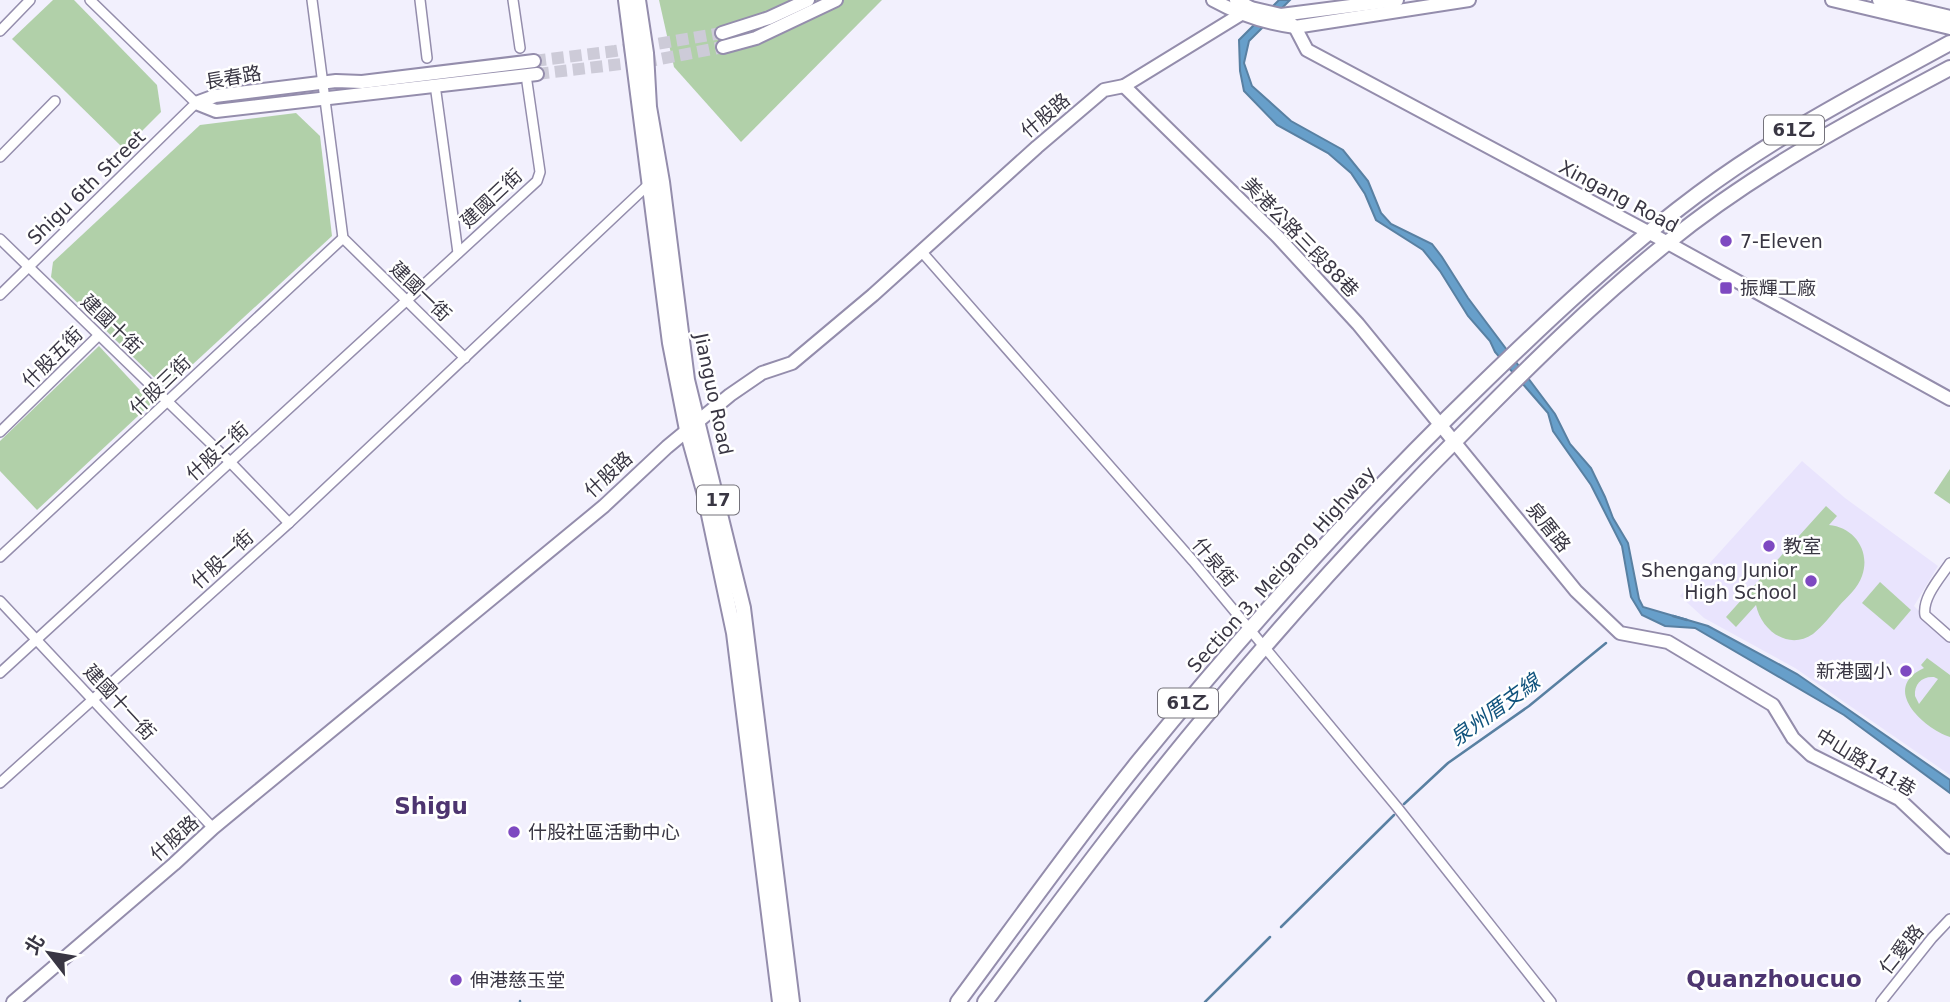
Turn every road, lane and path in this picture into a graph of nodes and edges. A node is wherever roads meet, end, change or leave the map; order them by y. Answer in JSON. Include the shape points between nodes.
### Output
{"nodes":[{"id":1,"x":30,"y":0,"type":"edge"},
{"id":2,"x":90,"y":0,"type":"edge"},
{"id":3,"x":312,"y":0,"type":"edge"},
{"id":4,"x":420,"y":0,"type":"edge"},
{"id":5,"x":513,"y":0,"type":"edge"},
{"id":6,"x":626,"y":0,"type":"edge"},
{"id":7,"x":638,"y":0,"type":"edge"},
{"id":8,"x":808,"y":0,"type":"edge"},
{"id":9,"x":836,"y":0,"type":"edge"},
{"id":10,"x":1213,"y":0,"type":"edge"},
{"id":11,"x":1236,"y":0,"type":"edge"},
{"id":12,"x":1397,"y":0,"type":"edge"},
{"id":13,"x":1463,"y":0,"type":"edge"},
{"id":14,"x":1469,"y":0,"type":"edge"},
{"id":15,"x":1832,"y":0,"type":"edge"},
{"id":16,"x":1880,"y":0,"type":"edge"},
{"id":17,"x":1263,"y":14,"type":"edge"},
{"id":18,"x":1950,"y":17,"type":"edge"},
{"id":19,"x":1295,"y":27,"type":"junction"},
{"id":20,"x":1950,"y":29,"type":"edge"},
{"id":21,"x":0,"y":32,"type":"edge"},
{"id":22,"x":722,"y":33,"type":"tunnel mouth"},
{"id":23,"x":1950,"y":43,"type":"edge"},
{"id":24,"x":723,"y":47,"type":"tunnel mouth"},
{"id":25,"x":520,"y":48,"type":"dead end"},
{"id":26,"x":427,"y":58,"type":"dead end"},
{"id":27,"x":1950,"y":68,"type":"edge"},
{"id":28,"x":533,"y":72,"type":"junction"},
{"id":29,"x":322,"y":84,"type":"junction"},
{"id":30,"x":1124,"y":86,"type":"junction"},
{"id":31,"x":436,"y":92,"type":"dead end"},
{"id":32,"x":324,"y":99,"type":"junction"},
{"id":33,"x":55,"y":101,"type":"dead end"},
{"id":34,"x":196,"y":103,"type":"junction"},
{"id":35,"x":0,"y":157,"type":"edge"},
{"id":36,"x":649,"y":184,"type":"junction"},
{"id":37,"x":1648,"y":232,"type":"junction"},
{"id":38,"x":343,"y":238,"type":"junction"},
{"id":39,"x":0,"y":239,"type":"edge"},
{"id":40,"x":1667,"y":243,"type":"junction"},
{"id":41,"x":922,"y":251,"type":"junction"},
{"id":42,"x":458,"y":253,"type":"junction"},
{"id":43,"x":29,"y":267,"type":"junction"},
{"id":44,"x":0,"y":295,"type":"edge"},
{"id":45,"x":406,"y":302,"type":"junction"},
{"id":46,"x":98,"y":336,"type":"junction"},
{"id":47,"x":465,"y":358,"type":"junction"},
{"id":48,"x":1950,"y":399,"type":"edge"},
{"id":49,"x":168,"y":403,"type":"junction"},
{"id":50,"x":699,"y":421,"type":"junction"},
{"id":51,"x":1441,"y":424,"type":"junction"},
{"id":52,"x":687,"y":430,"type":"junction"},
{"id":53,"x":0,"y":432,"type":"edge"},
{"id":54,"x":1455,"y":441,"type":"junction"},
{"id":55,"x":230,"y":462,"type":"junction"},
{"id":56,"x":289,"y":523,"type":"junction"},
{"id":57,"x":0,"y":557,"type":"edge"},
{"id":58,"x":1950,"y":563,"type":"edge"},
{"id":59,"x":0,"y":601,"type":"edge"},
{"id":60,"x":1249,"y":630,"type":"junction"},
{"id":61,"x":1620,"y":633,"type":"joint"},
{"id":62,"x":1950,"y":637,"type":"edge"},
{"id":63,"x":38,"y":639,"type":"junction"},
{"id":64,"x":1263,"y":647,"type":"junction"},
{"id":65,"x":0,"y":673,"type":"edge"},
{"id":66,"x":92,"y":698,"type":"junction"},
{"id":67,"x":0,"y":783,"type":"edge"},
{"id":68,"x":213,"y":828,"type":"junction"},
{"id":69,"x":1950,"y":847,"type":"edge"},
{"id":70,"x":769,"y":864,"type":"junction"},
{"id":71,"x":1950,"y":919,"type":"edge"},
{"id":72,"x":13,"y":1002,"type":"edge"},
{"id":73,"x":780,"y":1002,"type":"edge"},
{"id":74,"x":792,"y":1002,"type":"edge"},
{"id":75,"x":958,"y":1002,"type":"edge"},
{"id":76,"x":985,"y":1002,"type":"edge"},
{"id":77,"x":1551,"y":1002,"type":"edge"},
{"id":78,"x":1881,"y":1002,"type":"edge"}],
"edges":[{"from":1,"to":21,"type":"street"},
{"from":2,"to":34,"type":"street"},
{"from":3,"to":29,"type":"street"},
{"from":4,"to":26,"type":"street"},
{"from":5,"to":25,"type":"street"},
{"from":6,"to":36,"type":"main road","name":"Jianguo Road","number":"17"},
{"from":7,"to":50,"type":"main road","name":"Jianguo Road","number":"17","via":[[681,342]]},
{"from":8,"to":22,"type":"street"},
{"from":9,"to":24,"type":"street","via":[[756,38]]},
{"from":10,"to":17,"type":"street"},
{"from":11,"to":17,"type":"street"},
{"from":12,"to":17,"type":"street"},
{"from":13,"to":14,"type":"street"},
{"from":13,"to":19,"type":"street"},
{"from":15,"to":20,"type":"street"},
{"from":16,"to":18,"type":"street"},
{"from":17,"to":19,"type":"street","name":"Xingang Road"},
{"from":17,"to":30,"type":"street","name":"什股路"},
{"from":19,"to":37,"type":"street","name":"Xingang Road","via":[[1307,50]]},
{"from":23,"to":37,"type":"main road","number":"61乙","via":[[1761,150]]},
{"from":27,"to":40,"type":"main road","number":"61乙","via":[[1782,163]]},
{"from":28,"to":29,"type":"street","name":"長春路"},
{"from":28,"to":32,"type":"street","name":"長春路"},
{"from":28,"to":42,"type":"street","name":"建國三街","via":[[537,181]]},
{"from":29,"to":32,"type":"street"},
{"from":29,"to":34,"type":"street","name":"長春路","via":[[215,96]]},
{"from":30,"to":41,"type":"street","name":"什股路","via":[[1104,90]]},
{"from":30,"to":51,"type":"street","name":"美港公路三段88巷","via":[[1278,237]]},
{"from":31,"to":42,"type":"street"},
{"from":32,"to":34,"type":"street","name":"長春路","via":[[216,111]]},
{"from":32,"to":38,"type":"street"},
{"from":33,"to":35,"type":"street"},
{"from":34,"to":43,"type":"street","name":"Shigu 6th Street"},
{"from":36,"to":47,"type":"street"},
{"from":36,"to":52,"type":"main road","name":"Jianguo Road","number":"17","via":[[670,343]]},
{"from":37,"to":40,"type":"street","name":"Xingang Road"},
{"from":37,"to":51,"type":"main road","name":"Section 3, Meigang Highway","number":"61乙"},
{"from":38,"to":45,"type":"street","name":"建國一街"},
{"from":38,"to":49,"type":"street","name":"什股三街"},
{"from":39,"to":43,"type":"street","name":"建國十街"},
{"from":40,"to":48,"type":"street","name":"Xingang Road"},
{"from":40,"to":54,"type":"main road","name":"Section 3, Meigang Highway","number":"61乙","via":[[1521,374]]},
{"from":41,"to":50,"type":"street","name":"什股路","via":[[792,363],[762,373]]},
{"from":41,"to":60,"type":"street","name":"什泉街"},
{"from":42,"to":45,"type":"street","name":"什股二街"},
{"from":43,"to":44,"type":"street","name":"Shigu 6th Street"},
{"from":43,"to":46,"type":"street","name":"建國十街"},
{"from":45,"to":47,"type":"street","name":"建國一街"},
{"from":45,"to":55,"type":"street","name":"什股二街"},
{"from":46,"to":49,"type":"street","name":"建國十街"},
{"from":46,"to":53,"type":"street","name":"什股五街"},
{"from":47,"to":56,"type":"street","name":"什股一街"},
{"from":49,"to":55,"type":"street","name":"建國十街"},
{"from":49,"to":57,"type":"street","name":"什股三街"},
{"from":50,"to":52,"type":"street","name":"什股路"},
{"from":50,"to":70,"type":"main road","name":"Jianguo Road","number":"17","via":[[743,608]]},
{"from":51,"to":54,"type":"street","name":"美港公路三段88巷"},
{"from":51,"to":60,"type":"main road","name":"Section 3, Meigang Highway","number":"61乙"},
{"from":52,"to":68,"type":"street","name":"什股路","via":[[604,506]]},
{"from":52,"to":70,"type":"main road","name":"Jianguo Road","number":"17","via":[[734,633]]},
{"from":54,"to":61,"type":"street","name":"泉厝路","via":[[1576,591]]},
{"from":54,"to":64,"type":"main road","name":"Section 3, Meigang Highway","number":"61乙"},
{"from":55,"to":56,"type":"street","name":"建國十街"},
{"from":55,"to":63,"type":"street","name":"什股二街"},
{"from":56,"to":66,"type":"street","name":"什股一街"},
{"from":58,"to":62,"type":"street","via":[[1927,599],[1926,615]]},
{"from":59,"to":63,"type":"street","name":"建國十一街"},
{"from":60,"to":64,"type":"street","name":"什泉街"},
{"from":60,"to":75,"type":"main road","name":"Section 3, Meigang Highway","number":"61乙","via":[[1098,814]]},
{"from":61,"to":69,"type":"street","name":"中山路141巷","via":[[1668,642],[1773,705],[1793,738],[1811,755],[1899,799]]},
{"from":63,"to":65,"type":"street","name":"什股二街"},
{"from":63,"to":66,"type":"street","name":"建國十一街"},
{"from":64,"to":76,"type":"main road","name":"Section 3, Meigang Highway","number":"61乙","via":[[1163,768]]},
{"from":64,"to":77,"type":"street","name":"什泉街"},
{"from":66,"to":67,"type":"street","name":"什股一街"},
{"from":66,"to":68,"type":"street","name":"建國十一街"},
{"from":68,"to":72,"type":"street","name":"什股路"},
{"from":70,"to":73,"type":"main road","name":"Jianguo Road","number":"17"},
{"from":70,"to":74,"type":"main road","name":"Jianguo Road","number":"17"},
{"from":71,"to":78,"type":"street","name":"仁愛路"}]}
